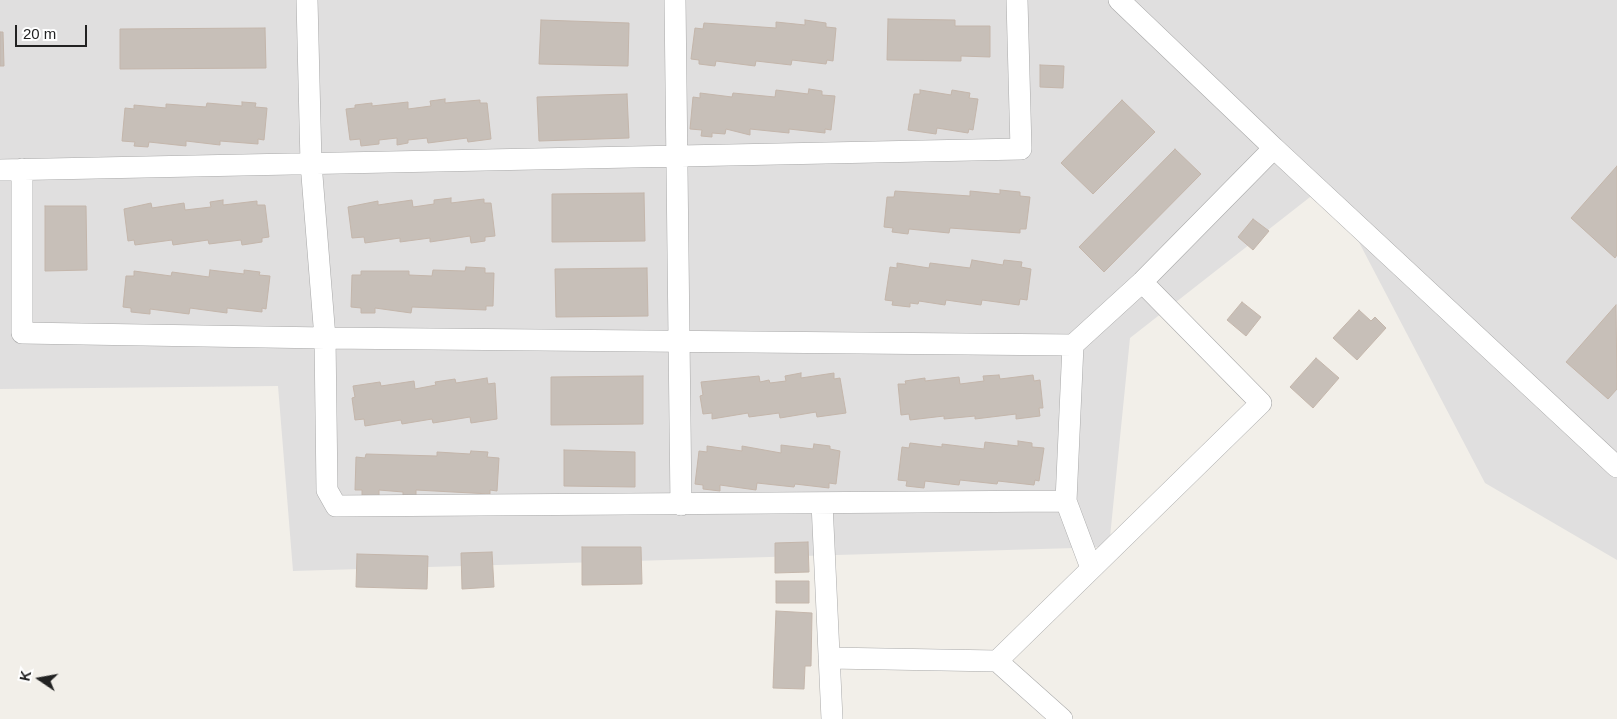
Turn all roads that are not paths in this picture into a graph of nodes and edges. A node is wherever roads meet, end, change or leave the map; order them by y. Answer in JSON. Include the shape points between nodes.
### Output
{"nodes":[{"id":1,"x":308,"y":0,"type":"edge"},
{"id":2,"x":675,"y":0,"type":"edge"},
{"id":3,"x":1017,"y":0,"type":"edge"},
{"id":4,"x":1119,"y":0,"type":"edge"},
{"id":5,"x":1274,"y":148,"type":"junction"},
{"id":6,"x":677,"y":156,"type":"junction"},
{"id":7,"x":311,"y":163,"type":"junction"},
{"id":8,"x":22,"y":169,"type":"junction"},
{"id":9,"x":0,"y":170,"type":"edge"},
{"id":10,"x":1142,"y":282,"type":"junction"},
{"id":11,"x":324,"y":338,"type":"junction"},
{"id":12,"x":679,"y":341,"type":"junction"},
{"id":13,"x":1073,"y":345,"type":"junction"},
{"id":14,"x":1613,"y":455,"type":"edge"},
{"id":15,"x":1066,"y":501,"type":"junction"},
{"id":16,"x":822,"y":503,"type":"junction"},
{"id":17,"x":681,"y":505,"type":"junction"},
{"id":18,"x":1091,"y":568,"type":"junction"},
{"id":19,"x":829,"y":658,"type":"junction"},
{"id":20,"x":997,"y":661,"type":"junction"},
{"id":21,"x":832,"y":719,"type":"edge"},
{"id":22,"x":1062,"y":719,"type":"edge"}],
"edges":[{"from":1,"to":7,"type":"street"},
{"from":2,"to":6,"type":"street"},
{"from":3,"to":6,"type":"street","via":[[1021,149]]},
{"from":4,"to":5,"type":"street"},
{"from":5,"to":10,"type":"street"},
{"from":5,"to":14,"type":"street"},
{"from":6,"to":7,"type":"street"},
{"from":6,"to":12,"type":"street"},
{"from":7,"to":8,"type":"street"},
{"from":7,"to":11,"type":"street"},
{"from":8,"to":9,"type":"street"},
{"from":8,"to":11,"type":"street","via":[[22,333]]},
{"from":10,"to":13,"type":"street"},
{"from":10,"to":18,"type":"street","via":[[1261,403]]},
{"from":11,"to":12,"type":"street"},
{"from":11,"to":17,"type":"street","via":[[327,490],[336,506]]},
{"from":12,"to":13,"type":"street"},
{"from":12,"to":17,"type":"street"},
{"from":13,"to":15,"type":"street"},
{"from":15,"to":16,"type":"street"},
{"from":15,"to":18,"type":"street"},
{"from":16,"to":17,"type":"street"},
{"from":16,"to":19,"type":"street"},
{"from":18,"to":20,"type":"street"},
{"from":19,"to":20,"type":"street"},
{"from":19,"to":21,"type":"street"},
{"from":20,"to":22,"type":"street"}]}
